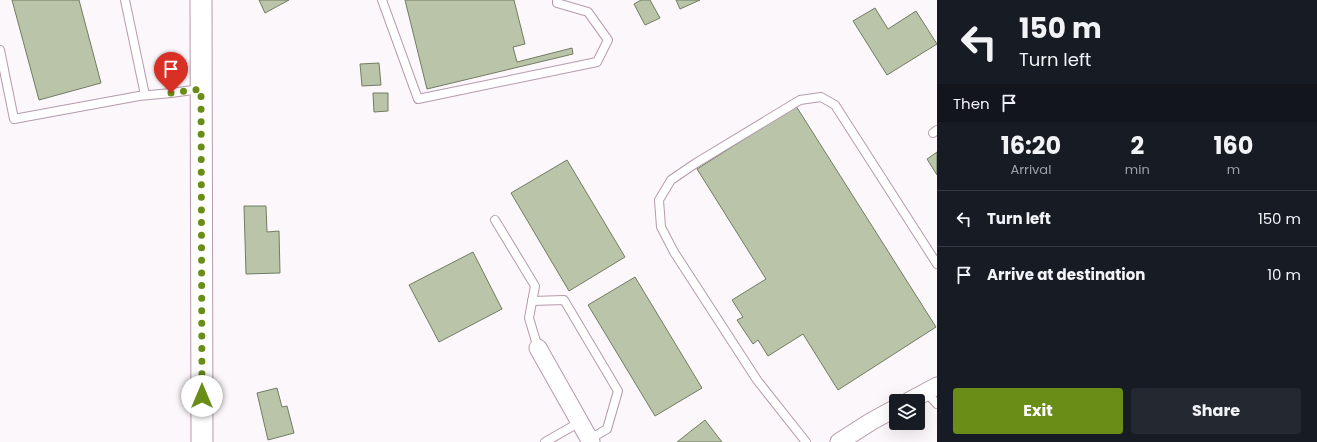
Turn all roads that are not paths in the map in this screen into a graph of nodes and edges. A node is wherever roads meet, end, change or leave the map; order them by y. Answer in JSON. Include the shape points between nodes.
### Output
{"nodes":[{"id":1,"x":125,"y":0,"type":"edge"},
{"id":2,"x":201,"y":0,"type":"edge"},
{"id":3,"x":382,"y":0,"type":"edge"},
{"id":4,"x":557,"y":0,"type":"edge"},
{"id":5,"x":0,"y":50,"type":"edge"},
{"id":6,"x":201,"y":89,"type":"junction"},
{"id":7,"x":145,"y":96,"type":"junction"},
{"id":8,"x":495,"y":220,"type":"dead end"},
{"id":9,"x":937,"y":264,"type":"edge"},
{"id":10,"x":532,"y":301,"type":"junction"},
{"id":11,"x":538,"y":348,"type":"joint"},
{"id":12,"x":889,"y":412,"type":"edge"},
{"id":13,"x":580,"y":422,"type":"junction"},
{"id":14,"x":590,"y":441,"type":"edge"},
{"id":15,"x":202,"y":442,"type":"edge"},
{"id":16,"x":545,"y":442,"type":"edge"},
{"id":17,"x":806,"y":442,"type":"edge"},
{"id":18,"x":840,"y":442,"type":"edge"}],
"edges":[{"from":1,"to":7,"type":"lane"},
{"from":2,"to":6,"type":"street"},
{"from":3,"to":4,"type":"lane","via":[[418,99],[597,62],[608,40],[588,12],[558,3]]},
{"from":5,"to":7,"type":"lane","via":[[14,119]]},
{"from":6,"to":7,"type":"lane"},
{"from":6,"to":15,"type":"street"},
{"from":8,"to":10,"type":"lane","via":[[535,286]]},
{"from":9,"to":17,"type":"lane","via":[[835,106],[821,96],[800,100],[671,180],[659,200],[662,227],[674,252],[757,380]]},
{"from":10,"to":11,"type":"lane","via":[[529,318]]},
{"from":10,"to":14,"type":"lane","via":[[564,300],[618,391],[607,429]]},
{"from":11,"to":13,"type":"street"},
{"from":12,"to":18,"type":"street"},
{"from":13,"to":14,"type":"street"},
{"from":13,"to":16,"type":"lane"}]}
